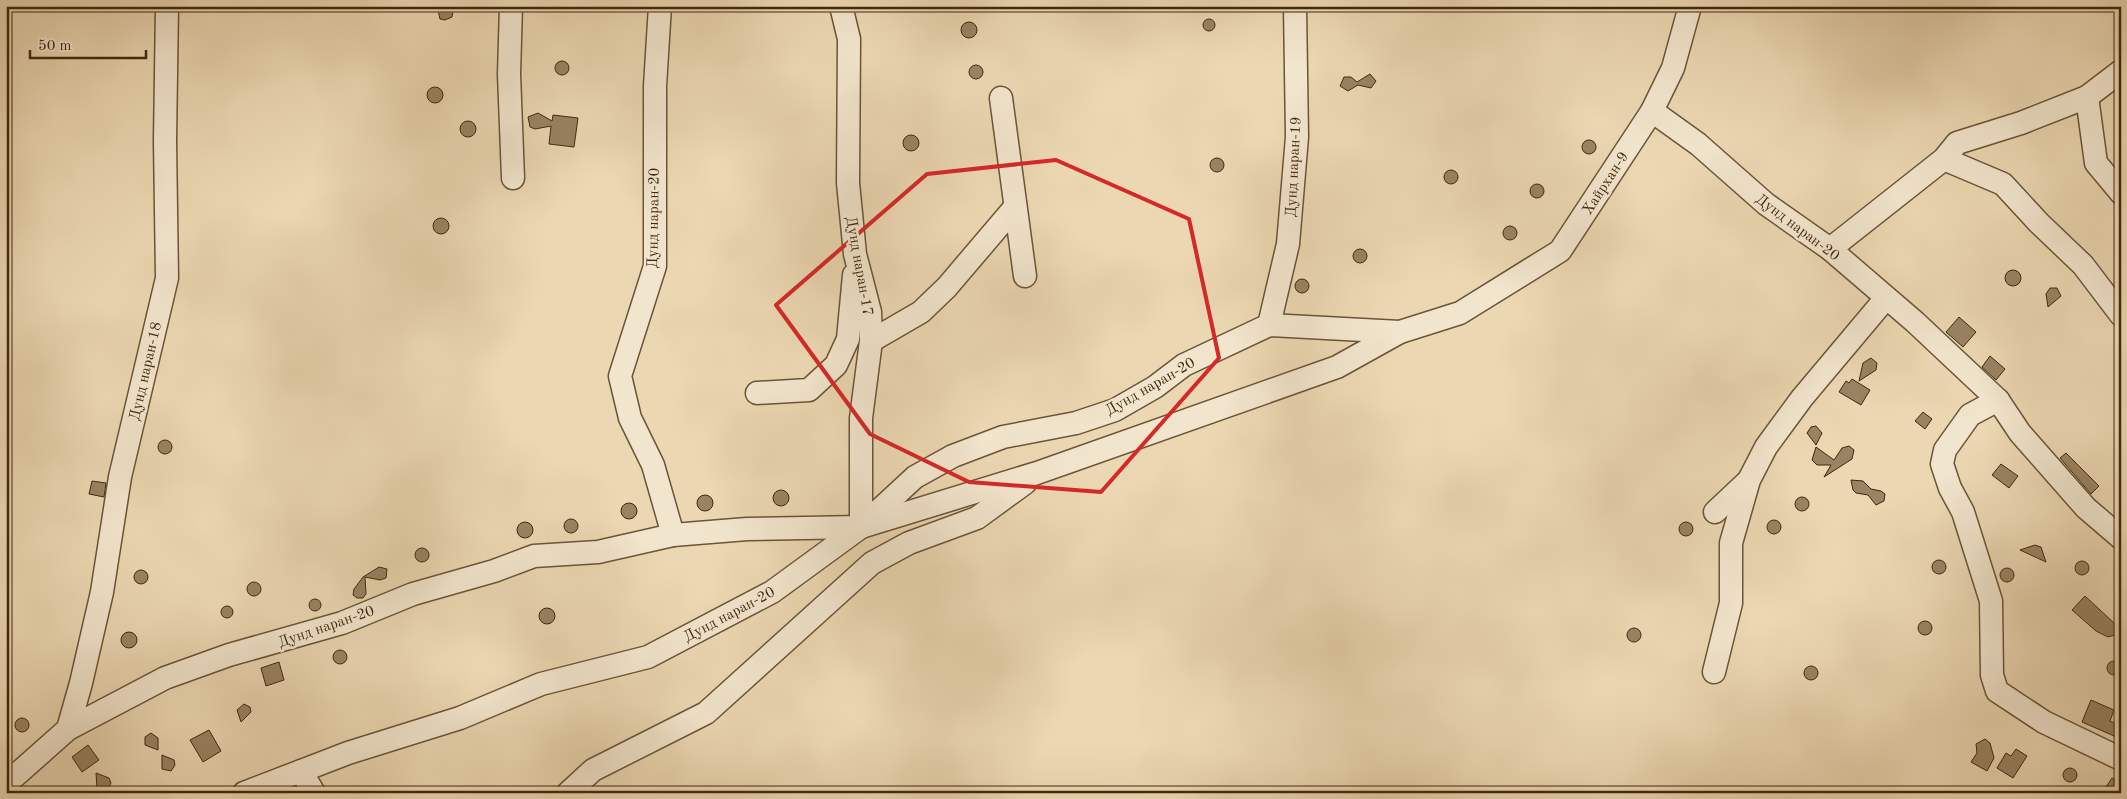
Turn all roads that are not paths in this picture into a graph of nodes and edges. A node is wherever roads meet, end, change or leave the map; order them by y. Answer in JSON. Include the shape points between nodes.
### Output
{"nodes":[{"id":1,"x":167,"y":6,"type":"edge"},
{"id":2,"x":511,"y":6,"type":"edge"},
{"id":3,"x":660,"y":6,"type":"edge"},
{"id":4,"x":841,"y":6,"type":"edge"},
{"id":5,"x":1295,"y":6,"type":"edge"},
{"id":6,"x":1690,"y":6,"type":"edge"},
{"id":7,"x":2121,"y":71,"type":"edge"},
{"id":8,"x":2087,"y":97,"type":"junction"},
{"id":9,"x":1001,"y":98,"type":"dead end"},
{"id":10,"x":1652,"y":110,"type":"junction"},
{"id":11,"x":1944,"y":159,"type":"junction"},
{"id":12,"x":513,"y":178,"type":"dead end"},
{"id":13,"x":2121,"y":193,"type":"edge"},
{"id":14,"x":1015,"y":207,"type":"junction"},
{"id":15,"x":1830,"y":248,"type":"junction"},
{"id":16,"x":855,"y":254,"type":"junction"},
{"id":17,"x":1025,"y":276,"type":"dead end"},
{"id":18,"x":1886,"y":298,"type":"junction"},
{"id":19,"x":1460,"y":312,"type":"joint"},
{"id":20,"x":2121,"y":315,"type":"edge"},
{"id":21,"x":1269,"y":325,"type":"junction"},
{"id":22,"x":1400,"y":332,"type":"junction"},
{"id":23,"x":871,"y":341,"type":"junction"},
{"id":24,"x":757,"y":393,"type":"dead end"},
{"id":25,"x":1998,"y":400,"type":"junction"},
{"id":26,"x":1038,"y":473,"type":"junction"},
{"id":27,"x":1749,"y":480,"type":"junction"},
{"id":28,"x":1715,"y":512,"type":"dead end"},
{"id":29,"x":861,"y":527,"type":"junction"},
{"id":30,"x":674,"y":535,"type":"junction"},
{"id":31,"x":2121,"y":538,"type":"edge"},
{"id":32,"x":1714,"y":672,"type":"dead end"},
{"id":33,"x":68,"y":729,"type":"junction"},
{"id":34,"x":2121,"y":759,"type":"edge"},
{"id":35,"x":301,"y":771,"type":"junction"},
{"id":36,"x":6,"y":784,"type":"edge"},
{"id":37,"x":244,"y":793,"type":"edge"},
{"id":38,"x":314,"y":793,"type":"edge"},
{"id":39,"x":568,"y":793,"type":"edge"}],
"edges":[{"from":1,"to":33,"type":"street","name":"Дунд наран-18","via":[[167,278],[120,477],[102,592]]},
{"from":2,"to":12,"type":"street","via":[[509,74]]},
{"from":3,"to":30,"type":"street","name":"Дунд наран-20","via":[[655,86],[656,266],[620,376],[630,418],[653,465]]},
{"from":4,"to":16,"type":"street","name":"Дунд наран-17","via":[[849,39],[848,184]]},
{"from":5,"to":21,"type":"street","name":"Дунд наран-19","via":[[1296,147],[1288,244]]},
{"from":6,"to":10,"type":"street","name":"Хайрхан-9","via":[[1672,68]]},
{"from":7,"to":8,"type":"street"},
{"from":8,"to":11,"type":"street","via":[[1957,143]]},
{"from":8,"to":13,"type":"street","via":[[2096,163]]},
{"from":9,"to":14,"type":"street"},
{"from":10,"to":15,"type":"street","name":"Дунд наран-20","via":[[1698,144],[1766,204]]},
{"from":10,"to":19,"type":"street","name":"Хайрхан-9","via":[[1560,251]]},
{"from":11,"to":15,"type":"street"},
{"from":11,"to":20,"type":"street","via":[[2003,184],[2083,265]]},
{"from":14,"to":17,"type":"street"},
{"from":14,"to":23,"type":"street","via":[[947,287],[921,312]]},
{"from":15,"to":18,"type":"street","name":"Дунд наран-20"},
{"from":16,"to":23,"type":"street","name":"Дунд наран-17","via":[[870,312]]},
{"from":16,"to":24,"type":"street","via":[[848,339],[836,365],[809,390]]},
{"from":18,"to":25,"type":"street","name":"Дунд наран-20"},
{"from":18,"to":27,"type":"street","via":[[1802,398],[1766,447]]},
{"from":19,"to":22,"type":"street","name":"Дунд наран-20"},
{"from":21,"to":22,"type":"street","name":"Дунд наран-20"},
{"from":21,"to":29,"type":"street","name":"Дунд наран-20","via":[[1184,365],[1155,387],[1115,410],[1076,423],[1003,436],[953,456],[915,477]]},
{"from":22,"to":26,"type":"street","via":[[1337,367]]},
{"from":23,"to":29,"type":"street","name":"Дунд наран-17","via":[[861,418]]},
{"from":25,"to":31,"type":"street","name":"Дунд наран-20","via":[[2020,433],[2086,508]]},
{"from":25,"to":34,"type":"street","via":[[1970,415],[1945,450],[1942,464],[1963,512],[1991,601],[1992,676],[1997,691],[2044,722]]},
{"from":26,"to":29,"type":"street"},
{"from":26,"to":39,"type":"street","via":[[977,518],[909,543],[872,563],[706,713],[593,770]]},
{"from":27,"to":28,"type":"street"},
{"from":27,"to":32,"type":"street","via":[[1731,543],[1731,603]]},
{"from":29,"to":30,"type":"street","name":"Дунд наран-20","via":[[747,529]]},
{"from":29,"to":35,"type":"street","name":"Дунд наран-20","via":[[772,592],[648,657],[541,684],[460,718]]},
{"from":30,"to":33,"type":"street","name":"Дунд наран-20","via":[[598,552],[534,556],[413,594],[342,623],[229,655],[165,678]]},
{"from":33,"to":36,"type":"street","name":"Дунд наран-20"},
{"from":35,"to":37,"type":"street","name":"Дунд наран-20"},
{"from":35,"to":38,"type":"street"}]}
